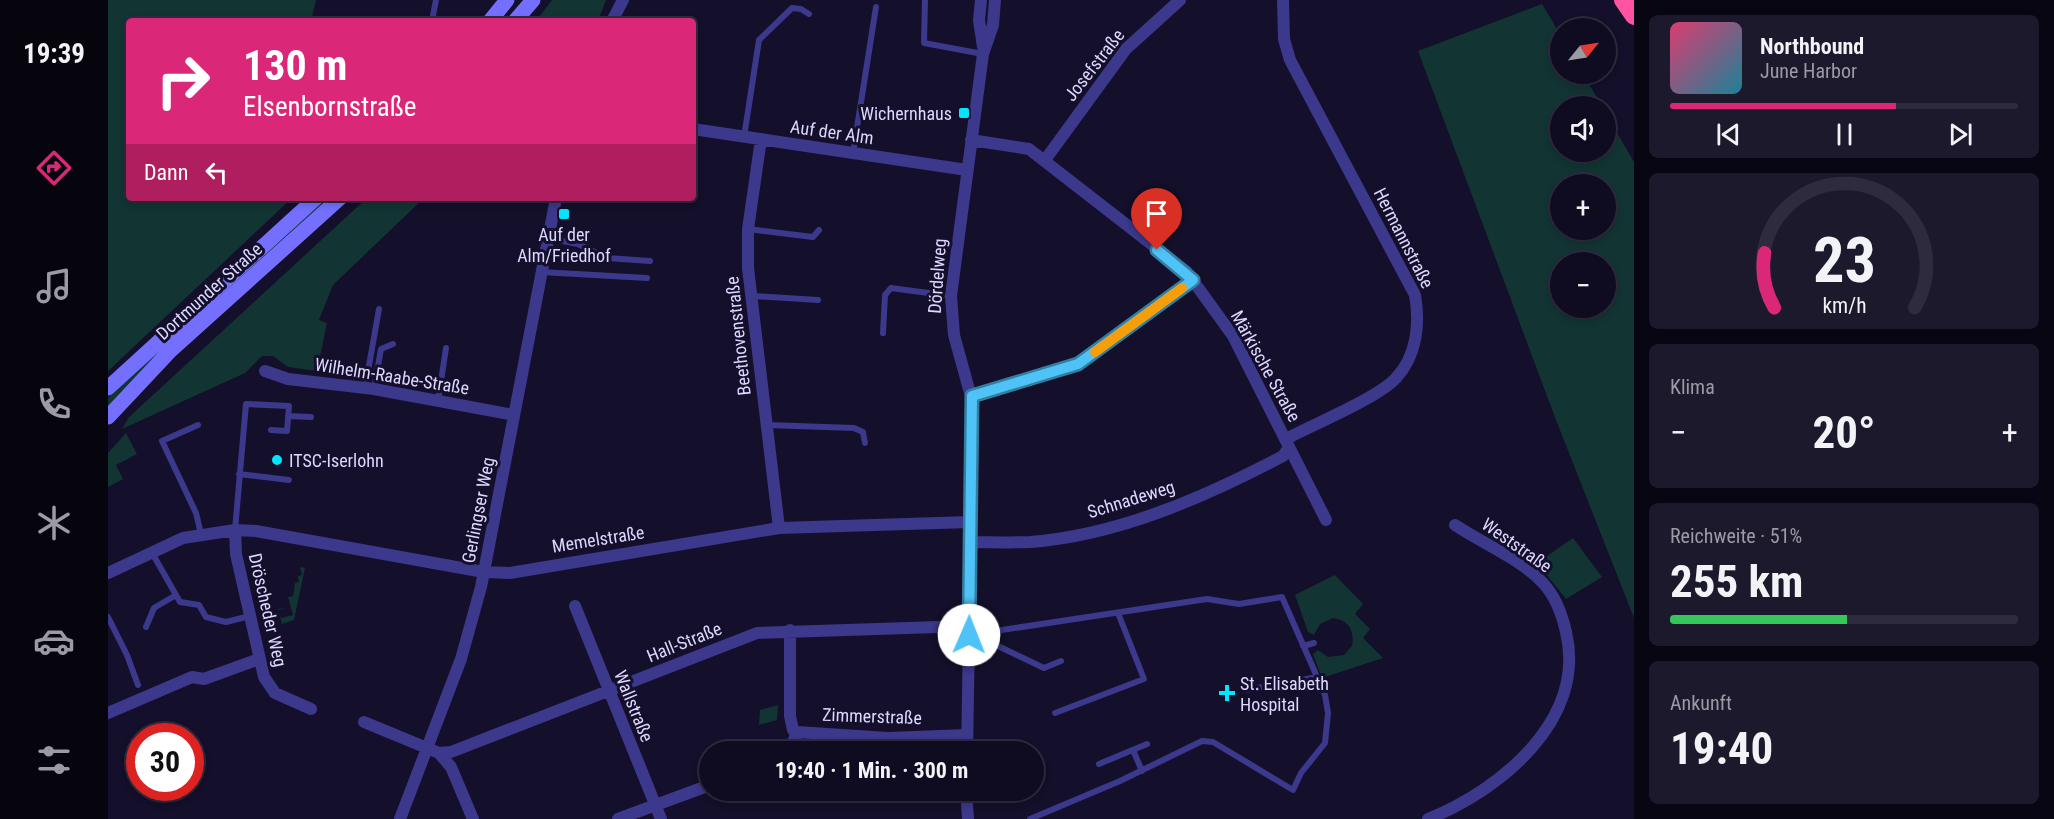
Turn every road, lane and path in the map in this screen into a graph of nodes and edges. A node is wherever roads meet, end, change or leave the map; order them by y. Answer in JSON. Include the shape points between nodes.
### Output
{"nodes":[{"id":1,"x":436,"y":0,"type":"edge"},
{"id":2,"x":507,"y":0,"type":"edge"},
{"id":3,"x":533,"y":0,"type":"edge"},
{"id":4,"x":623,"y":0,"type":"edge"},
{"id":5,"x":925,"y":0,"type":"edge"},
{"id":6,"x":981,"y":0,"type":"edge"},
{"id":7,"x":995,"y":0,"type":"edge"},
{"id":8,"x":1180,"y":0,"type":"edge"},
{"id":9,"x":1283,"y":0,"type":"edge"},
{"id":10,"x":1623,"y":0,"type":"edge"},
{"id":11,"x":876,"y":7,"type":"dead end"},
{"id":12,"x":809,"y":14,"type":"dead end"},
{"id":13,"x":1634,"y":16,"type":"edge"},
{"id":14,"x":433,"y":18,"type":"edge"},
{"id":15,"x":492,"y":18,"type":"edge"},
{"id":16,"x":518,"y":18,"type":"edge"},
{"id":17,"x":614,"y":18,"type":"edge"},
{"id":18,"x":983,"y":52,"type":"junction"},
{"id":19,"x":696,"y":129,"type":"edge"},
{"id":20,"x":744,"y":137,"type":"junction"},
{"id":21,"x":761,"y":140,"type":"junction"},
{"id":22,"x":971,"y":140,"type":"junction"},
{"id":23,"x":853,"y":153,"type":"junction"},
{"id":24,"x":1045,"y":160,"type":"junction"},
{"id":25,"x":967,"y":170,"type":"junction"},
{"id":26,"x":313,"y":201,"type":"edge"},
{"id":27,"x":337,"y":201,"type":"edge"},
{"id":28,"x":555,"y":201,"type":"edge"},
{"id":29,"x":748,"y":229,"type":"junction"},
{"id":30,"x":819,"y":230,"type":"dead end"},
{"id":31,"x":547,"y":238,"type":"junction"},
{"id":32,"x":650,"y":261,"type":"dead end"},
{"id":33,"x":540,"y":272,"type":"junction"},
{"id":34,"x":647,"y":278,"type":"dead end"},
{"id":35,"x":1193,"y":280,"type":"junction"},
{"id":36,"x":751,"y":296,"type":"junction"},
{"id":37,"x":951,"y":296,"type":"junction"},
{"id":38,"x":818,"y":300,"type":"dead end"},
{"id":39,"x":379,"y":309,"type":"dead end"},
{"id":40,"x":883,"y":333,"type":"dead end"},
{"id":41,"x":393,"y":344,"type":"dead end"},
{"id":42,"x":446,"y":348,"type":"dead end"},
{"id":43,"x":266,"y":371,"type":"dead end"},
{"id":44,"x":108,"y":388,"type":"edge"},
{"id":45,"x":370,"y":389,"type":"junction"},
{"id":46,"x":972,"y":396,"type":"junction"},
{"id":47,"x":438,"y":402,"type":"junction"},
{"id":48,"x":514,"y":415,"type":"junction"},
{"id":49,"x":288,"y":416,"type":"junction"},
{"id":50,"x":108,"y":417,"type":"edge"},
{"id":51,"x":311,"y":417,"type":"dead end"},
{"id":52,"x":198,"y":425,"type":"dead end"},
{"id":53,"x":766,"y":425,"type":"junction"},
{"id":54,"x":271,"y":430,"type":"dead end"},
{"id":55,"x":865,"y":443,"type":"dead end"},
{"id":56,"x":1288,"y":443,"type":"junction"},
{"id":57,"x":239,"y":474,"type":"junction"},
{"id":58,"x":289,"y":480,"type":"dead end"},
{"id":59,"x":1326,"y":520,"type":"dead end"},
{"id":60,"x":970,"y":522,"type":"junction"},
{"id":61,"x":1455,"y":525,"type":"dead end"},
{"id":62,"x":779,"y":528,"type":"junction"},
{"id":63,"x":235,"y":530,"type":"junction"},
{"id":64,"x":201,"y":534,"type":"junction"},
{"id":65,"x":970,"y":542,"type":"junction"},
{"id":66,"x":152,"y":551,"type":"junction"},
{"id":67,"x":484,"y":572,"type":"junction"},
{"id":68,"x":108,"y":573,"type":"edge"},
{"id":69,"x":176,"y":595,"type":"junction"},
{"id":70,"x":575,"y":606,"type":"dead end"},
{"id":71,"x":1118,"y":614,"type":"junction"},
{"id":72,"x":250,"y":616,"type":"junction"},
{"id":73,"x":108,"y":617,"type":"edge"},
{"id":74,"x":146,"y":627,"type":"dead end"},
{"id":75,"x":790,"y":630,"type":"junction"},
{"id":76,"x":969,"y":630,"type":"junction"},
{"id":77,"x":1000,"y":631,"type":"junction"},
{"id":78,"x":1314,"y":644,"type":"dead end"},
{"id":79,"x":1303,"y":646,"type":"junction"},
{"id":80,"x":259,"y":659,"type":"junction"},
{"id":81,"x":1061,"y":661,"type":"dead end"},
{"id":82,"x":1318,"y":677,"type":"junction"},
{"id":83,"x":138,"y":685,"type":"dead end"},
{"id":84,"x":1245,"y":690,"type":"dead end"},
{"id":85,"x":609,"y":692,"type":"junction"},
{"id":86,"x":311,"y":709,"type":"dead end"},
{"id":87,"x":108,"y":713,"type":"edge"},
{"id":88,"x":1055,"y":713,"type":"dead end"},
{"id":89,"x":363,"y":722,"type":"dead end"},
{"id":90,"x":793,"y":730,"type":"dead end"},
{"id":91,"x":967,"y":735,"type":"junction"},
{"id":92,"x":793,"y":741,"type":"edge"},
{"id":93,"x":967,"y":741,"type":"edge"},
{"id":94,"x":1147,"y":744,"type":"dead end"},
{"id":95,"x":427,"y":747,"type":"junction"},
{"id":96,"x":1133,"y":750,"type":"junction"},
{"id":97,"x":439,"y":753,"type":"junction"},
{"id":98,"x":1099,"y":764,"type":"dead end"},
{"id":99,"x":1142,"y":771,"type":"junction"},
{"id":100,"x":699,"y":788,"type":"edge"},
{"id":101,"x":967,"y":801,"type":"edge"},
{"id":102,"x":654,"y":804,"type":"junction"},
{"id":103,"x":400,"y":819,"type":"edge"},
{"id":104,"x":473,"y":819,"type":"edge"},
{"id":105,"x":618,"y":819,"type":"edge"},
{"id":106,"x":661,"y":819,"type":"edge"},
{"id":107,"x":968,"y":819,"type":"edge"},
{"id":108,"x":1030,"y":819,"type":"edge"},
{"id":109,"x":1428,"y":819,"type":"edge"}],
"edges":[{"from":1,"to":14,"type":"lane"},
{"from":2,"to":15,"type":"main road"},
{"from":3,"to":16,"type":"main road"},
{"from":4,"to":17,"type":"street"},
{"from":5,"to":18,"type":"lane","via":[[924,43]]},
{"from":6,"to":18,"type":"street","name":"Dördelweg"},
{"from":7,"to":18,"type":"street","name":"Dördelweg","via":[[993,25]]},
{"from":8,"to":24,"type":"street","name":"Josefstraße","via":[[1126,49]]},
{"from":9,"to":56,"type":"street","name":"Hermannstraße","via":[[1284,39],[1290,60],[1415,295],[1418,314],[1409,357],[1396,378]]},
{"from":10,"to":13,"type":"highway"},
{"from":11,"to":23,"type":"lane"},
{"from":12,"to":20,"type":"lane","via":[[792,8],[759,40]]},
{"from":18,"to":22,"type":"street","name":"Dördelweg"},
{"from":19,"to":20,"type":"street","name":"Auf der Alm"},
{"from":20,"to":21,"type":"street","name":"Auf der Alm"},
{"from":21,"to":23,"type":"street","name":"Auf der Alm"},
{"from":21,"to":29,"type":"street","name":"Beethovenstraße"},
{"from":22,"to":24,"type":"street","name":"Märkische Straße","via":[[1029,149]]},
{"from":22,"to":25,"type":"street","name":"Dördelweg"},
{"from":23,"to":25,"type":"street","name":"Auf der Alm"},
{"from":24,"to":35,"type":"street","name":"Märkische Straße"},
{"from":25,"to":37,"type":"street","name":"Dördelweg"},
{"from":26,"to":44,"type":"main road","name":"Dortmunder Straße"},
{"from":27,"to":50,"type":"main road","name":"Dortmunder Straße","via":[[169,352]]},
{"from":28,"to":31,"type":"street","name":"Gerlingser Weg"},
{"from":29,"to":30,"type":"lane","via":[[813,237]]},
{"from":29,"to":36,"type":"street","name":"Beethovenstraße"},
{"from":31,"to":32,"type":"lane","via":[[578,244],[607,258]]},
{"from":31,"to":33,"type":"street","name":"Gerlingser Weg"},
{"from":33,"to":34,"type":"lane"},
{"from":33,"to":48,"type":"street","name":"Gerlingser Weg"},
{"from":35,"to":46,"type":"street","via":[[1078,364]]},
{"from":35,"to":56,"type":"street","name":"Märkische Straße","via":[[1233,336]]},
{"from":36,"to":38,"type":"lane"},
{"from":36,"to":53,"type":"street","name":"Beethovenstraße"},
{"from":37,"to":40,"type":"lane","via":[[891,288],[885,295]]},
{"from":37,"to":46,"type":"street","name":"Dördelweg","via":[[954,335]]},
{"from":39,"to":45,"type":"lane"},
{"from":41,"to":45,"type":"lane","via":[[381,349]]},
{"from":42,"to":47,"type":"lane"},
{"from":43,"to":45,"type":"street","name":"Wilhelm-Raabe-Straße","via":[[288,379]]},
{"from":45,"to":47,"type":"street","name":"Wilhelm-Raabe-Straße"},
{"from":46,"to":60,"type":"street","name":"Dördelweg"},
{"from":47,"to":48,"type":"street","name":"Wilhelm-Raabe-Straße"},
{"from":48,"to":67,"type":"street","name":"Gerlingser Weg"},
{"from":49,"to":51,"type":"lane"},
{"from":49,"to":54,"type":"lane","via":[[287,431]]},
{"from":49,"to":57,"type":"lane","via":[[289,406],[246,404]]},
{"from":52,"to":64,"type":"lane","via":[[162,441]]},
{"from":53,"to":55,"type":"lane","via":[[854,428],[863,432]]},
{"from":53,"to":62,"type":"street","name":"Beethovenstraße"},
{"from":56,"to":59,"type":"street","name":"Märkische Straße"},
{"from":56,"to":65,"type":"street","name":"Schnadeweg","via":[[1283,456],[1219,488],[1112,527],[1032,542]]},
{"from":57,"to":58,"type":"lane"},
{"from":57,"to":63,"type":"lane"},
{"from":60,"to":62,"type":"street","name":"Memelstraße"},
{"from":60,"to":65,"type":"street","name":"Dördelweg"},
{"from":61,"to":109,"type":"street","name":"Weststraße","via":[[1490,544],[1542,582],[1553,596],[1570,647],[1568,680],[1549,725],[1504,776],[1477,796]]},
{"from":62,"to":67,"type":"street","name":"Memelstraße","via":[[510,573]]},
{"from":63,"to":64,"type":"street","name":"Memelstraße"},
{"from":63,"to":67,"type":"street","name":"Memelstraße"},
{"from":63,"to":72,"type":"street","name":"Dröscheder Weg","via":[[236,554]]},
{"from":64,"to":66,"type":"street","name":"Memelstraße"},
{"from":65,"to":76,"type":"street","name":"Dördelweg"},
{"from":66,"to":68,"type":"street","name":"Memelstraße"},
{"from":66,"to":69,"type":"lane"},
{"from":67,"to":95,"type":"street","name":"Gerlingser Weg","via":[[461,659]]},
{"from":69,"to":72,"type":"lane","via":[[180,602],[199,605],[206,617],[226,622]]},
{"from":69,"to":74,"type":"lane","via":[[154,608]]},
{"from":70,"to":85,"type":"street","name":"Wallstraße"},
{"from":71,"to":77,"type":"lane"},
{"from":71,"to":79,"type":"lane","via":[[1207,599],[1239,604],[1282,597]]},
{"from":71,"to":88,"type":"lane","via":[[1144,679]]},
{"from":72,"to":80,"type":"street","name":"Dröscheder Weg"},
{"from":73,"to":83,"type":"lane"},
{"from":75,"to":76,"type":"street","name":"Hall-Straße"},
{"from":75,"to":85,"type":"street","name":"Hall-Straße","via":[[744,638]]},
{"from":75,"to":90,"type":"street"},
{"from":76,"to":77,"type":"lane"},
{"from":76,"to":91,"type":"street","name":"Dördelweg"},
{"from":77,"to":81,"type":"lane","via":[[994,641],[998,646],[1044,668]]},
{"from":78,"to":79,"type":"lane"},
{"from":79,"to":82,"type":"lane"},
{"from":80,"to":86,"type":"street","name":"Dröscheder Weg","via":[[264,677],[275,693]]},
{"from":80,"to":87,"type":"street","via":[[204,679],[192,677]]},
{"from":82,"to":84,"type":"lane"},
{"from":82,"to":99,"type":"lane","via":[[1328,713],[1325,743],[1293,790],[1213,742],[1202,741]]},
{"from":85,"to":97,"type":"street","name":"Hall-Straße","via":[[451,752]]},
{"from":85,"to":102,"type":"street","name":"Wallstraße"},
{"from":89,"to":95,"type":"street"},
{"from":91,"to":92,"type":"street","name":"Zimmerstraße","via":[[888,738],[797,732]]},
{"from":91,"to":93,"type":"street","name":"Dördelweg"},
{"from":94,"to":96,"type":"lane"},
{"from":95,"to":97,"type":"street"},
{"from":95,"to":103,"type":"street","name":"Gerlingser Weg"},
{"from":96,"to":98,"type":"lane"},
{"from":96,"to":99,"type":"lane"},
{"from":97,"to":104,"type":"street","via":[[451,766]]},
{"from":99,"to":108,"type":"lane"},
{"from":100,"to":102,"type":"street"},
{"from":101,"to":107,"type":"street"},
{"from":102,"to":105,"type":"street"},
{"from":102,"to":106,"type":"street","name":"Wallstraße"}]}
